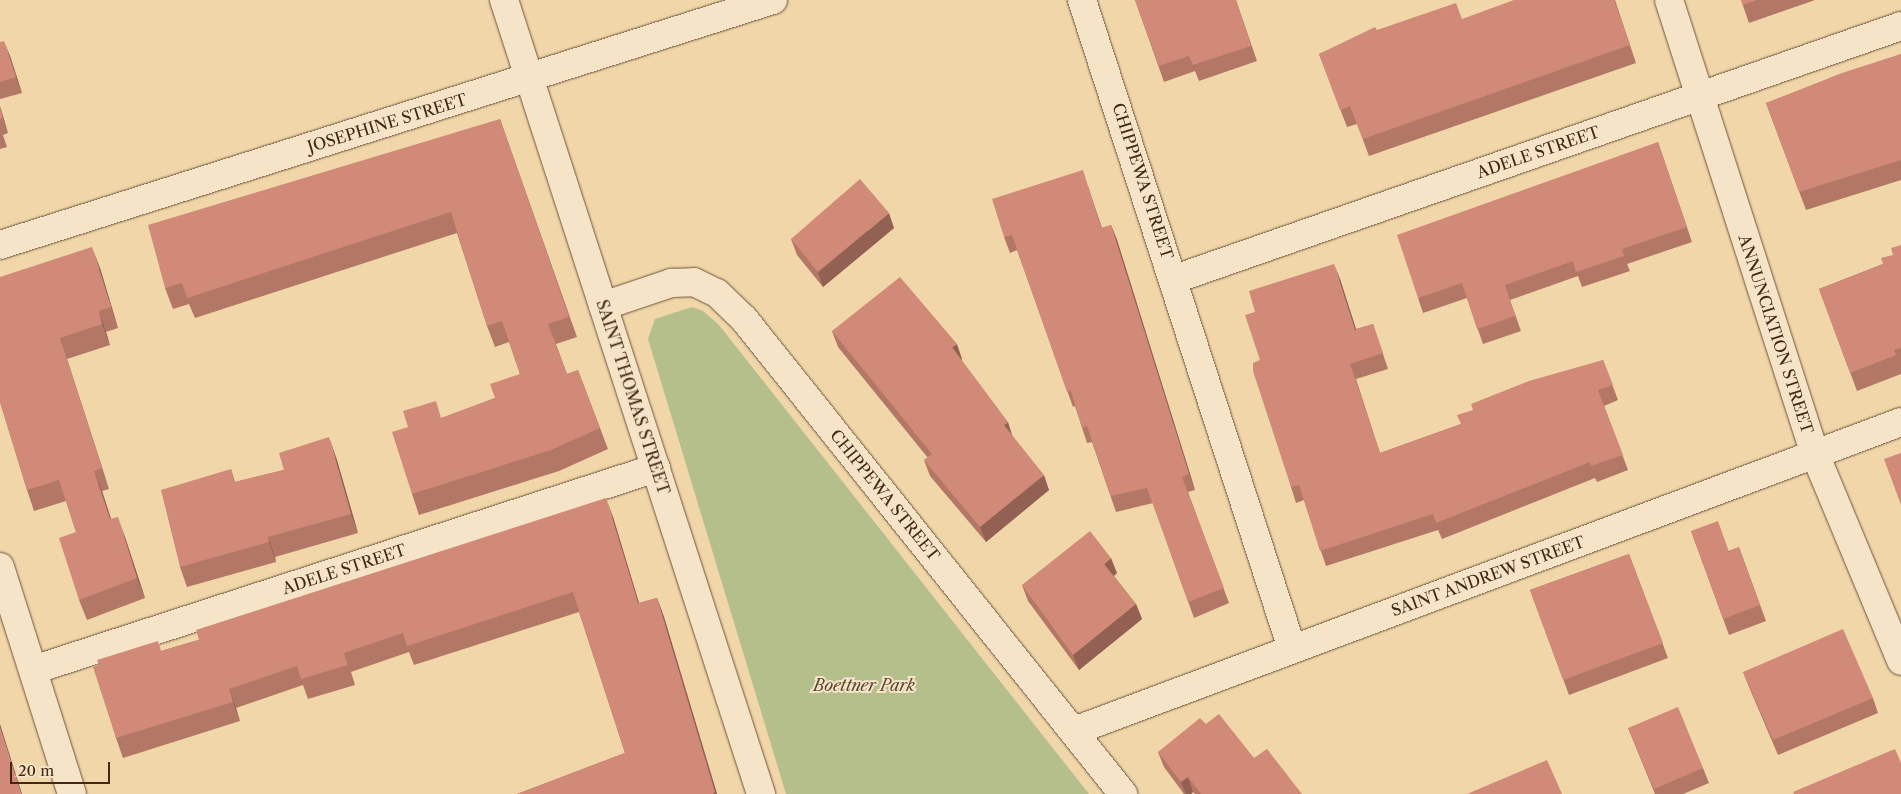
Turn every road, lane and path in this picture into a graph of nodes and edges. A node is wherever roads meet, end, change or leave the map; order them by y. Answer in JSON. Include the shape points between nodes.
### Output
{"nodes":[{"id":1,"x":504,"y":0,"type":"edge"},
{"id":2,"x":773,"y":0,"type":"edge"},
{"id":3,"x":1082,"y":0,"type":"edge"},
{"id":4,"x":1669,"y":0,"type":"edge"},
{"id":5,"x":1901,"y":26,"type":"edge"},
{"id":6,"x":529,"y":78,"type":"junction"},
{"id":7,"x":1700,"y":96,"type":"junction"},
{"id":8,"x":0,"y":245,"type":"edge"},
{"id":9,"x":1175,"y":278,"type":"junction"},
{"id":10,"x":603,"y":306,"type":"junction"},
{"id":11,"x":1901,"y":422,"type":"edge"},
{"id":12,"x":1815,"y":454,"type":"junction"},
{"id":13,"x":656,"y":468,"type":"junction"},
{"id":14,"x":0,"y":567,"type":"edge"},
{"id":15,"x":1292,"y":649,"type":"junction"},
{"id":16,"x":1901,"y":661,"type":"edge"},
{"id":17,"x":33,"y":670,"type":"junction"},
{"id":18,"x":1074,"y":731,"type":"junction"},
{"id":19,"x":72,"y":794,"type":"edge"},
{"id":20,"x":761,"y":794,"type":"edge"},
{"id":21,"x":1123,"y":794,"type":"edge"}],
"edges":[{"from":1,"to":6,"type":"street","name":"SAINT THOMAS STREET"},
{"from":2,"to":6,"type":"street","name":"JOSEPHINE STREET"},
{"from":3,"to":9,"type":"street","name":"CHIPPEWA STREET"},
{"from":4,"to":7,"type":"street","name":"ANNUNCIATION STREET"},
{"from":5,"to":7,"type":"street","name":"ADELE STREET"},
{"from":6,"to":8,"type":"street","name":"JOSEPHINE STREET"},
{"from":6,"to":10,"type":"street","name":"SAINT THOMAS STREET"},
{"from":7,"to":9,"type":"street","name":"ADELE STREET"},
{"from":7,"to":12,"type":"street","name":"ANNUNCIATION STREET"},
{"from":9,"to":15,"type":"street","name":"CHIPPEWA STREET"},
{"from":10,"to":13,"type":"street","name":"SAINT THOMAS STREET"},
{"from":10,"to":18,"type":"street","name":"CHIPPEWA STREET","via":[[671,283],[694,282],[717,293],[744,318]]},
{"from":11,"to":12,"type":"street","name":"SAINT ANDREW STREET"},
{"from":12,"to":15,"type":"street","name":"SAINT ANDREW STREET"},
{"from":12,"to":16,"type":"street","name":"ANNUNCIATION STREET"},
{"from":13,"to":17,"type":"street","name":"ADELE STREET"},
{"from":13,"to":20,"type":"street","name":"SAINT THOMAS STREET"},
{"from":14,"to":17,"type":"street"},
{"from":15,"to":18,"type":"street","name":"SAINT ANDREW STREET"},
{"from":17,"to":19,"type":"street"},
{"from":18,"to":21,"type":"street","name":"CHIPPEWA STREET"}]}
